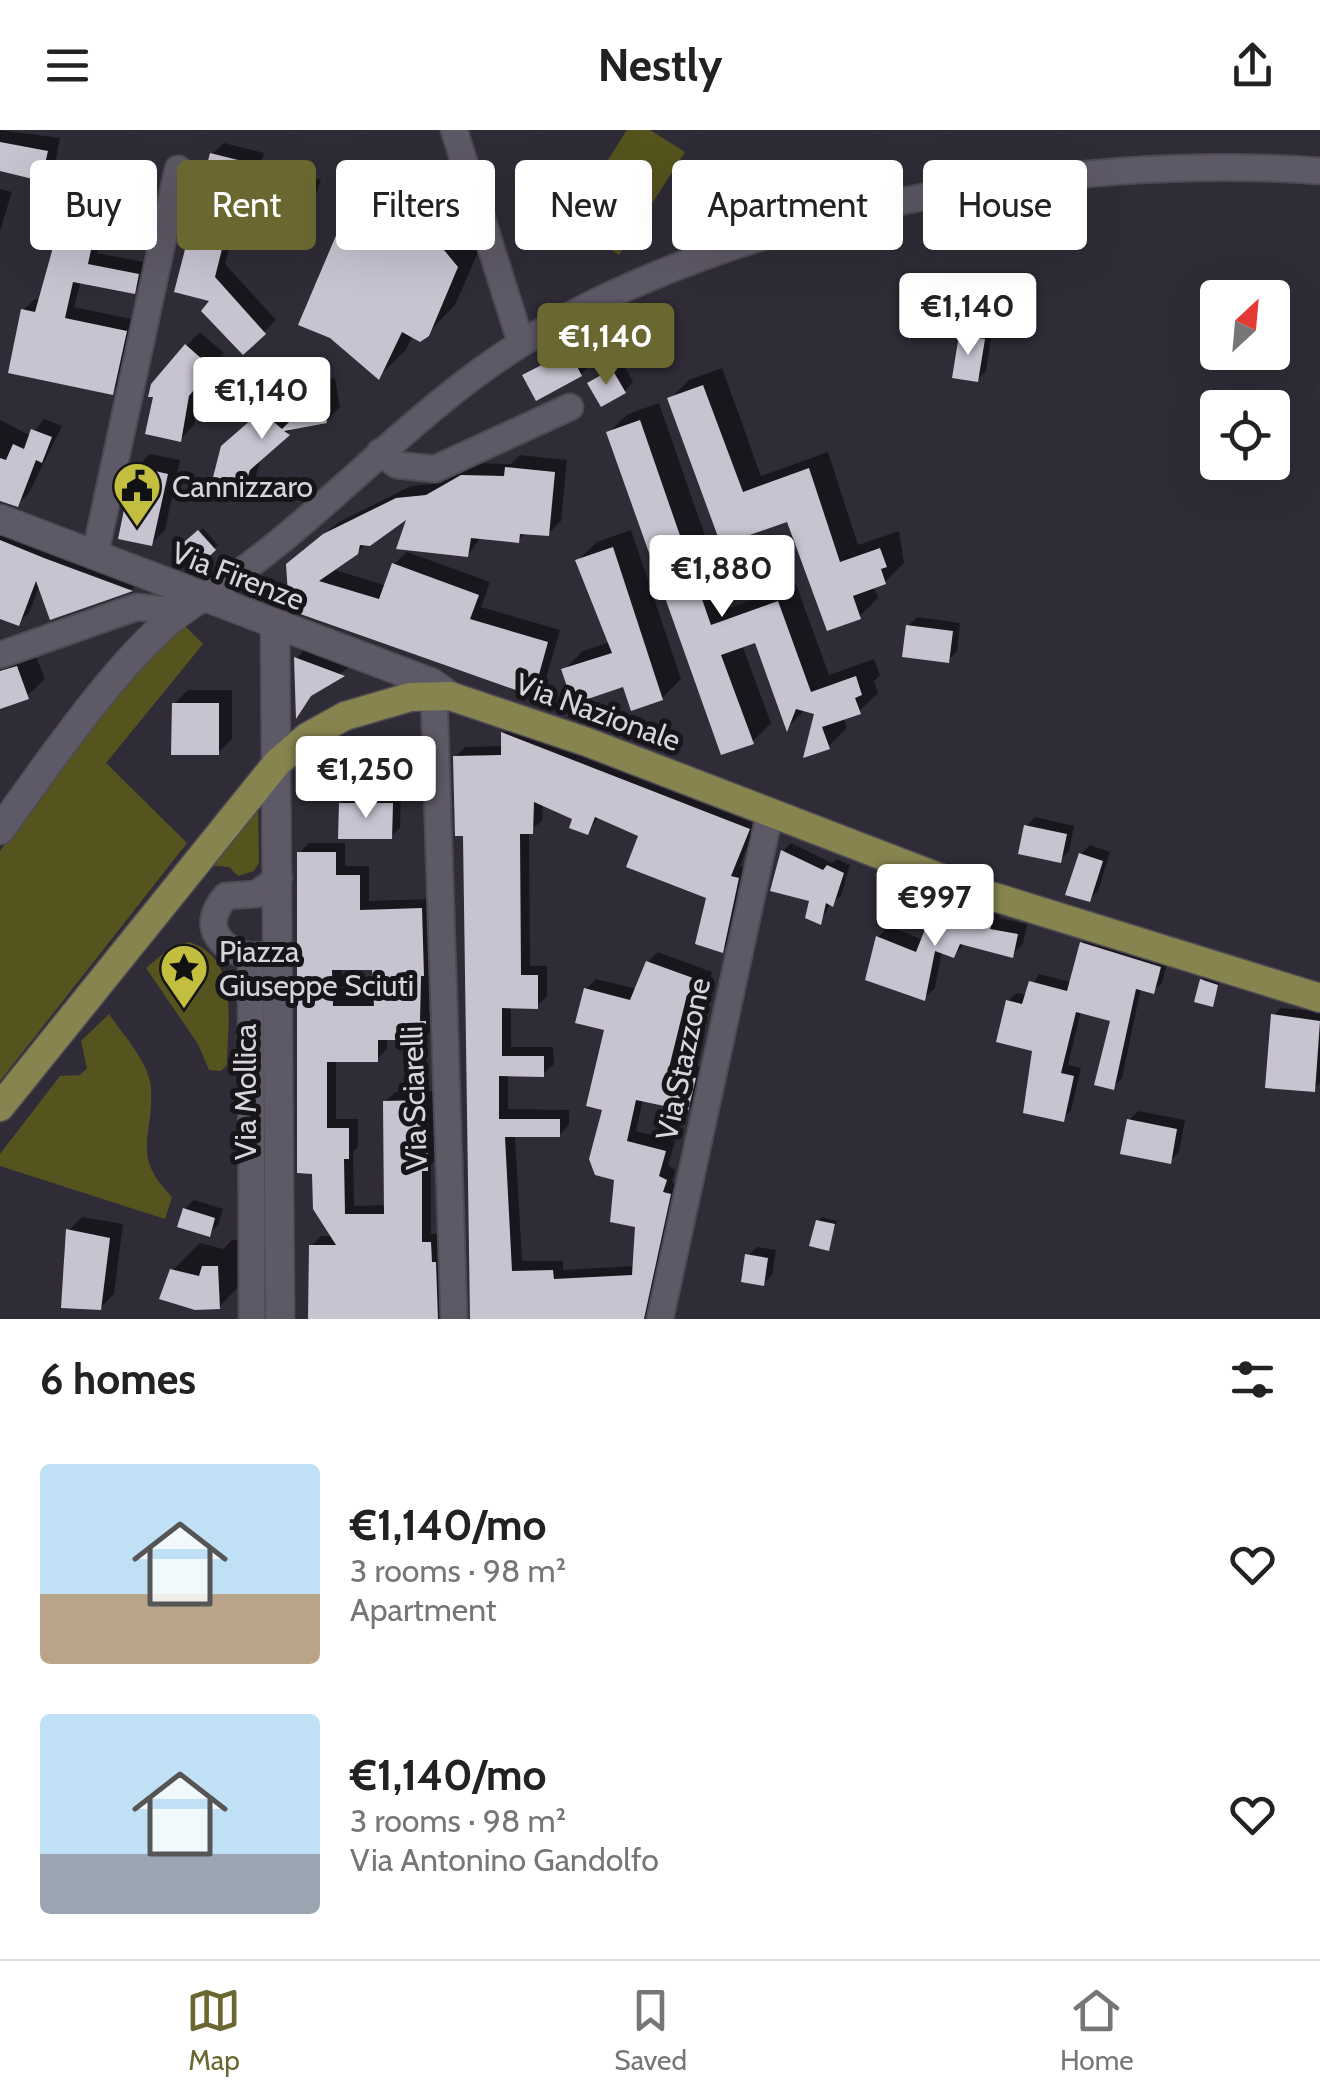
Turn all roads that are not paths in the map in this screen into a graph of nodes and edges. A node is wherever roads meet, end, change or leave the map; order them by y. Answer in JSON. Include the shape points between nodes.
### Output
{"nodes":[{"id":1,"x":454,"y":130,"type":"edge"},
{"id":2,"x":1320,"y":171,"type":"edge"},
{"id":3,"x":177,"y":174,"type":"edge"},
{"id":4,"x":521,"y":343,"type":"junction"},
{"id":5,"x":570,"y":408,"type":"dead end"},
{"id":6,"x":380,"y":452,"type":"junction"},
{"id":7,"x":0,"y":519,"type":"edge"},
{"id":8,"x":95,"y":556,"type":"junction"},
{"id":9,"x":158,"y":580,"type":"junction"},
{"id":10,"x":190,"y":604,"type":"junction"},
{"id":11,"x":137,"y":608,"type":"junction"},
{"id":12,"x":275,"y":625,"type":"junction"},
{"id":13,"x":0,"y":655,"type":"edge"},
{"id":14,"x":382,"y":666,"type":"junction"},
{"id":15,"x":442,"y":695,"type":"junction"},
{"id":16,"x":399,"y":699,"type":"junction"},
{"id":17,"x":277,"y":762,"type":"junction"},
{"id":18,"x":770,"y":812,"type":"junction"},
{"id":19,"x":0,"y":830,"type":"edge"},
{"id":20,"x":278,"y":876,"type":"junction"},
{"id":21,"x":264,"y":955,"type":"junction"},
{"id":22,"x":1320,"y":998,"type":"edge"},
{"id":23,"x":0,"y":1107,"type":"edge"},
{"id":24,"x":252,"y":1319,"type":"edge"},
{"id":25,"x":280,"y":1319,"type":"edge"},
{"id":26,"x":454,"y":1319,"type":"edge"},
{"id":27,"x":660,"y":1319,"type":"edge"}],
"edges":[{"from":1,"to":4,"type":"street"},
{"from":2,"to":4,"type":"street","via":[[1193,166],[999,183],[815,223],[712,256],[609,296]]},
{"from":3,"to":8,"type":"street"},
{"from":4,"to":6,"type":"street"},
{"from":5,"to":6,"type":"street","via":[[435,469],[397,465]]},
{"from":6,"to":10,"type":"street"},
{"from":7,"to":8,"type":"street","name":"Via Firenze"},
{"from":8,"to":9,"type":"street","name":"Via Firenze"},
{"from":9,"to":10,"type":"street","name":"Via Firenze"},
{"from":9,"to":11,"type":"street"},
{"from":10,"to":11,"type":"street"},
{"from":10,"to":12,"type":"street","name":"Via Firenze"},
{"from":10,"to":19,"type":"street","via":[[141,646]]},
{"from":11,"to":13,"type":"street"},
{"from":12,"to":14,"type":"street","name":"Via Firenze"},
{"from":12,"to":17,"type":"street","name":"Via Mollica"},
{"from":14,"to":15,"type":"street","name":"Via Firenze","via":[[432,683]]},
{"from":14,"to":16,"type":"street"},
{"from":15,"to":16,"type":"main road","name":"Via Nazionale"},
{"from":15,"to":18,"type":"main road","name":"Via Nazionale"},
{"from":15,"to":26,"type":"street","name":"Via Sciarelli"},
{"from":16,"to":17,"type":"main road","name":"Via Nazionale","via":[[345,716]]},
{"from":17,"to":20,"type":"street","name":"Via Mollica"},
{"from":17,"to":23,"type":"main road","name":"Via Nazionale"},
{"from":18,"to":22,"type":"main road","name":"Via Nazionale","via":[[972,890]]},
{"from":18,"to":27,"type":"street","name":"Via Stazzone"},
{"from":20,"to":21,"type":"street","name":"Via Mollica"},
{"from":20,"to":21,"type":"street","via":[[257,894],[226,896],[215,908],[218,942],[230,952]]},
{"from":21,"to":24,"type":"street"},
{"from":21,"to":25,"type":"street","name":"Via Mollica"}]}
